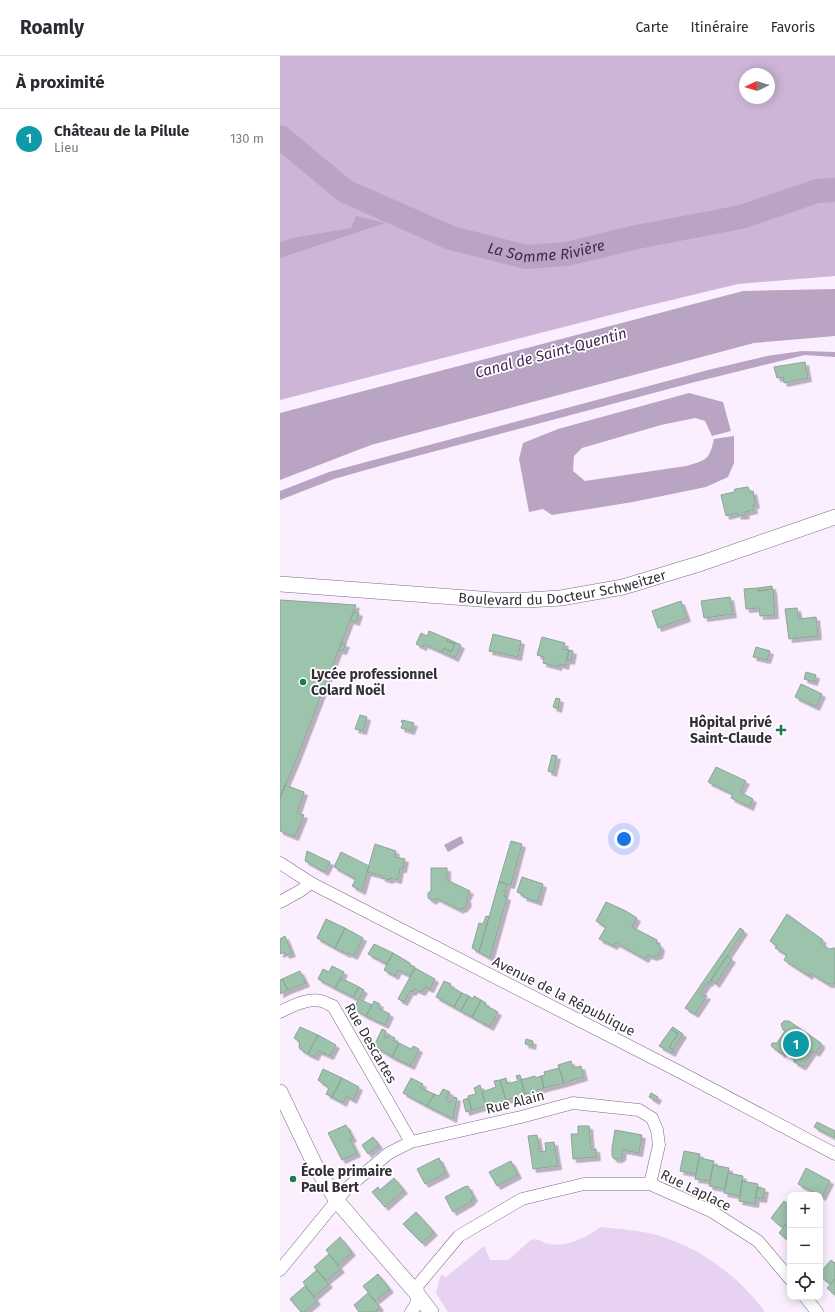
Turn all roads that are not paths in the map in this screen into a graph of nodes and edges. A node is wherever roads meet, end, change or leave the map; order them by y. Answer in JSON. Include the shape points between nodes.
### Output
{"nodes":[{"id":1,"x":835,"y":517,"type":"edge"},
{"id":2,"x":280,"y":584,"type":"edge"},
{"id":3,"x":280,"y":864,"type":"edge"},
{"id":4,"x":312,"y":882,"type":"junction"},
{"id":5,"x":280,"y":902,"type":"edge"},
{"id":6,"x":280,"y":1012,"type":"edge"},
{"id":7,"x":280,"y":1092,"type":"edge"},
{"id":8,"x":411,"y":1142,"type":"junction"},
{"id":9,"x":835,"y":1154,"type":"edge"},
{"id":10,"x":650,"y":1184,"type":"junction"},
{"id":11,"x":337,"y":1201,"type":"junction"},
{"id":12,"x":280,"y":1270,"type":"edge"},
{"id":13,"x":787,"y":1275,"type":"edge"},
{"id":14,"x":418,"y":1295,"type":"junction"},
{"id":15,"x":807,"y":1300,"type":"edge"},
{"id":16,"x":411,"y":1312,"type":"edge"},
{"id":17,"x":430,"y":1312,"type":"edge"},
{"id":18,"x":817,"y":1312,"type":"edge"}],
"edges":[{"from":1,"to":2,"type":"street","name":"Boulevard du Docteur Schweitzer","via":[[624,587],[561,598],[494,600]]},
{"from":3,"to":4,"type":"street","name":"Avenue de la République"},
{"from":4,"to":5,"type":"street"},
{"from":4,"to":9,"type":"street","name":"Avenue de la République"},
{"from":6,"to":8,"type":"street","name":"Rue Descartes","via":[[311,1001],[321,1001],[333,1006]]},
{"from":7,"to":11,"type":"street","via":[[315,1165]]},
{"from":8,"to":10,"type":"street","name":"Rue Alain","via":[[573,1103],[639,1110],[652,1118],[657,1130],[659,1145]]},
{"from":8,"to":11,"type":"street","name":"Rue Alain","via":[[389,1153],[347,1188]]},
{"from":10,"to":13,"type":"street","name":"Rue Laplace","via":[[711,1211],[758,1240]]},
{"from":10,"to":14,"type":"street","name":"Rue Laplace","via":[[584,1184],[522,1199],[459,1236],[418,1285]]},
{"from":11,"to":12,"type":"street","name":"Rue Alain"},
{"from":11,"to":14,"type":"street"},
{"from":14,"to":16,"type":"street","name":"Rue Laplace"},
{"from":14,"to":17,"type":"street"},
{"from":15,"to":18,"type":"street"}]}
